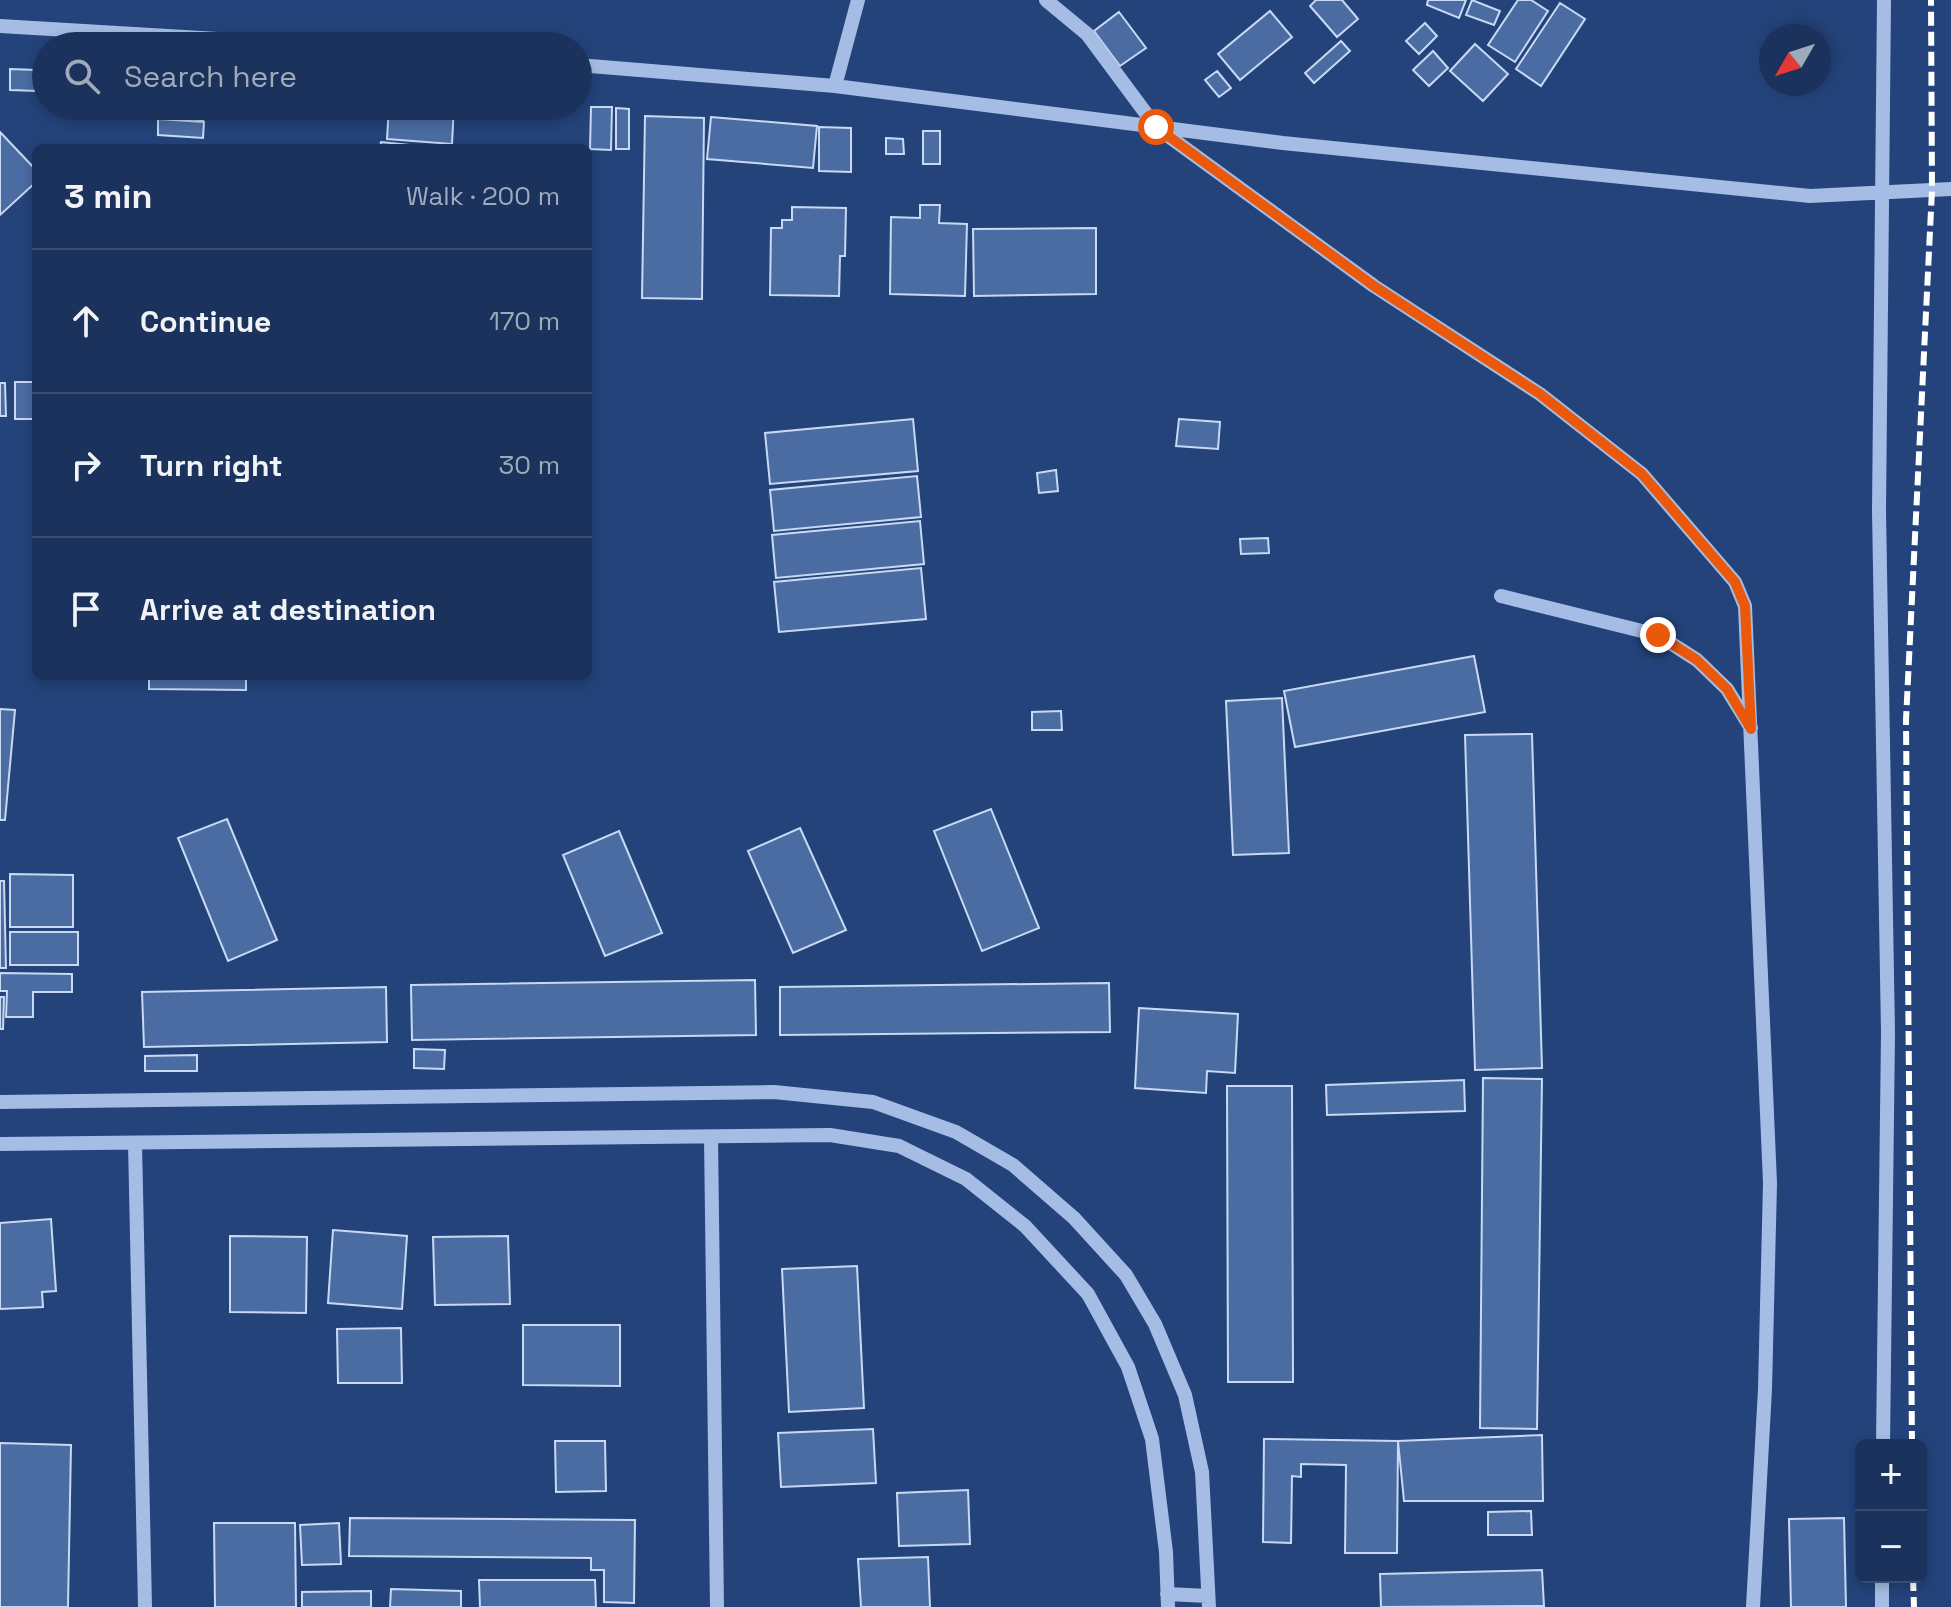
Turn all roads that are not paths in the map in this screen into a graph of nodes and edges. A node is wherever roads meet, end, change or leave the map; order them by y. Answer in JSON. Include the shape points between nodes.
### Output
{"nodes":[{"id":1,"x":858,"y":0,"type":"edge"},
{"id":2,"x":1046,"y":0,"type":"edge"},
{"id":3,"x":1884,"y":0,"type":"edge"},
{"id":4,"x":0,"y":26,"type":"edge"},
{"id":5,"x":100,"y":32,"type":"edge"},
{"id":6,"x":592,"y":66,"type":"edge"},
{"id":7,"x":835,"y":86,"type":"junction"},
{"id":8,"x":1156,"y":127,"type":"junction"},
{"id":9,"x":1951,"y":189,"type":"edge"},
{"id":10,"x":1881,"y":193,"type":"junction"},
{"id":11,"x":1501,"y":596,"type":"dead end"},
{"id":12,"x":1751,"y":729,"type":"junction"},
{"id":13,"x":0,"y":1102,"type":"edge"},
{"id":14,"x":711,"y":1137,"type":"junction"},
{"id":15,"x":135,"y":1143,"type":"junction"},
{"id":16,"x":0,"y":1144,"type":"edge"},
{"id":17,"x":1883,"y":1439,"type":"edge"},
{"id":18,"x":1882,"y":1583,"type":"edge"},
{"id":19,"x":1168,"y":1601,"type":"edge"},
{"id":20,"x":1208,"y":1602,"type":"edge"},
{"id":21,"x":145,"y":1607,"type":"edge"},
{"id":22,"x":717,"y":1607,"type":"edge"},
{"id":23,"x":1753,"y":1607,"type":"edge"},
{"id":24,"x":1882,"y":1607,"type":"edge"}],
"edges":[{"from":1,"to":7,"type":"street"},
{"from":2,"to":8,"type":"street","via":[[1087,34]]},
{"from":3,"to":10,"type":"street"},
{"from":4,"to":5,"type":"street"},
{"from":6,"to":7,"type":"street"},
{"from":7,"to":8,"type":"street"},
{"from":8,"to":10,"type":"street","via":[[1810,196]]},
{"from":8,"to":12,"type":"street","via":[[1374,286],[1540,394],[1642,474],[1735,582],[1745,606]]},
{"from":9,"to":10,"type":"street"},
{"from":10,"to":17,"type":"street","via":[[1879,511],[1888,1033]]},
{"from":11,"to":12,"type":"street","via":[[1658,635],[1697,660],[1727,689]]},
{"from":12,"to":23,"type":"street","via":[[1770,1183]]},
{"from":13,"to":20,"type":"street","via":[[774,1092],[873,1102],[956,1132],[1013,1165],[1074,1218],[1126,1275],[1155,1324],[1185,1395],[1202,1472]]},
{"from":14,"to":15,"type":"street"},
{"from":14,"to":19,"type":"street","via":[[830,1135],[899,1146],[966,1179],[1025,1226],[1088,1294],[1128,1367],[1152,1439]]},
{"from":14,"to":22,"type":"street"},
{"from":15,"to":16,"type":"street"},
{"from":15,"to":21,"type":"street"},
{"from":18,"to":24,"type":"street"},
{"from":19,"to":20,"type":"street"}]}
